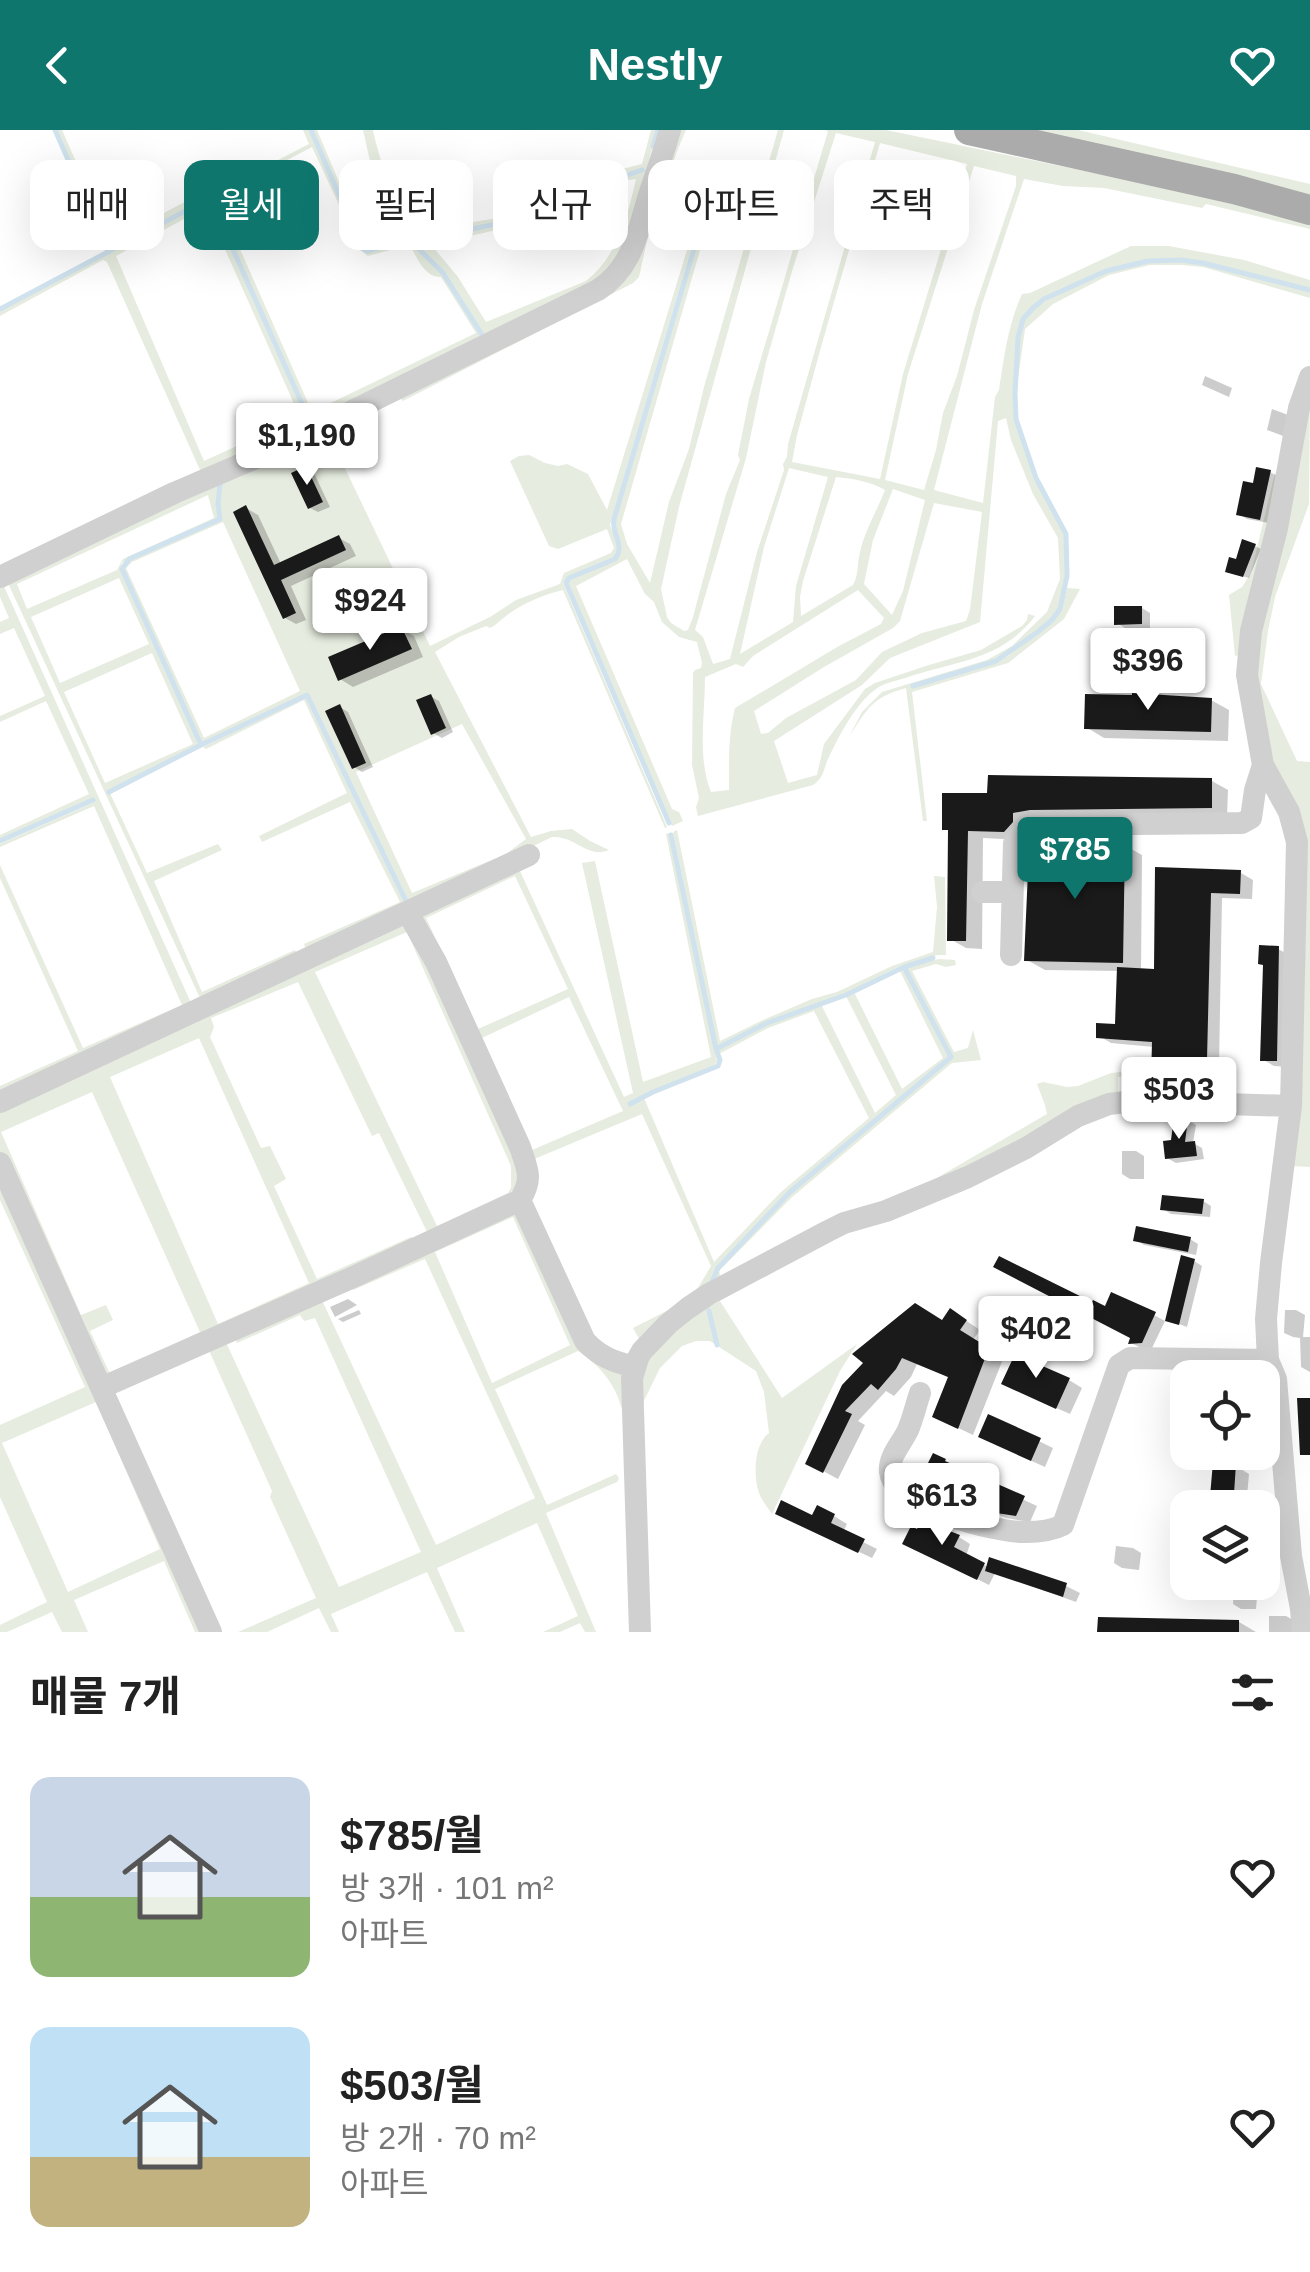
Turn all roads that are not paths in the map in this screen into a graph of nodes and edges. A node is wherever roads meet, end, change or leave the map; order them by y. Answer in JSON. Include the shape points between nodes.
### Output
{"nodes":[{"id":1,"x":670,"y":130,"type":"edge"},
{"id":2,"x":969,"y":130,"type":"edge"},
{"id":3,"x":1310,"y":210,"type":"edge"},
{"id":4,"x":1310,"y":377,"type":"edge"},
{"id":5,"x":0,"y":577,"type":"edge"},
{"id":6,"x":1262,"y":765,"type":"junction"},
{"id":7,"x":529,"y":855,"type":"dead end"},
{"id":8,"x":982,"y":892,"type":"dead end"},
{"id":9,"x":1012,"y":892,"type":"junction"},
{"id":10,"x":408,"y":913,"type":"junction"},
{"id":11,"x":1011,"y":955,"type":"dead end"},
{"id":12,"x":0,"y":1102,"type":"edge"},
{"id":13,"x":1290,"y":1106,"type":"junction"},
{"id":14,"x":0,"y":1164,"type":"edge"},
{"id":15,"x":520,"y":1200,"type":"junction"},
{"id":16,"x":1268,"y":1360,"type":"joint"},
{"id":17,"x":635,"y":1367,"type":"junction"},
{"id":18,"x":103,"y":1388,"type":"junction"},
{"id":19,"x":920,"y":1393,"type":"dead end"},
{"id":20,"x":1280,"y":1427,"type":"edge"},
{"id":21,"x":211,"y":1632,"type":"edge"},
{"id":22,"x":640,"y":1632,"type":"edge"},
{"id":23,"x":1303,"y":1632,"type":"edge"}],
"edges":[{"from":1,"to":5,"type":"street","via":[[637,236],[612,281],[308,436]]},
{"from":2,"to":3,"type":"main road"},
{"from":4,"to":6,"type":"street","via":[[1248,655]]},
{"from":6,"to":9,"type":"street","via":[[1252,818],[1242,823],[1030,825],[1014,844]]},
{"from":6,"to":13,"type":"street","via":[[1289,812],[1297,842]]},
{"from":7,"to":10,"type":"street"},
{"from":8,"to":9,"type":"street"},
{"from":9,"to":11,"type":"street"},
{"from":10,"to":12,"type":"street"},
{"from":10,"to":15,"type":"street","via":[[520,1148],[529,1176]]},
{"from":13,"to":16,"type":"street","via":[[1266,1318]]},
{"from":13,"to":17,"type":"street","via":[[1134,1100],[1095,1109],[968,1177],[844,1224],[709,1294],[668,1324]]},
{"from":14,"to":18,"type":"street"},
{"from":15,"to":17,"type":"street","via":[[585,1341],[598,1354]]},
{"from":15,"to":18,"type":"street"},
{"from":16,"to":19,"type":"street","via":[[1130,1358],[1119,1365],[1063,1524],[1040,1532],[980,1525],[898,1490],[891,1462]]},
{"from":17,"to":22,"type":"street"},
{"from":18,"to":21,"type":"street"},
{"from":20,"to":23,"type":"street"}]}
